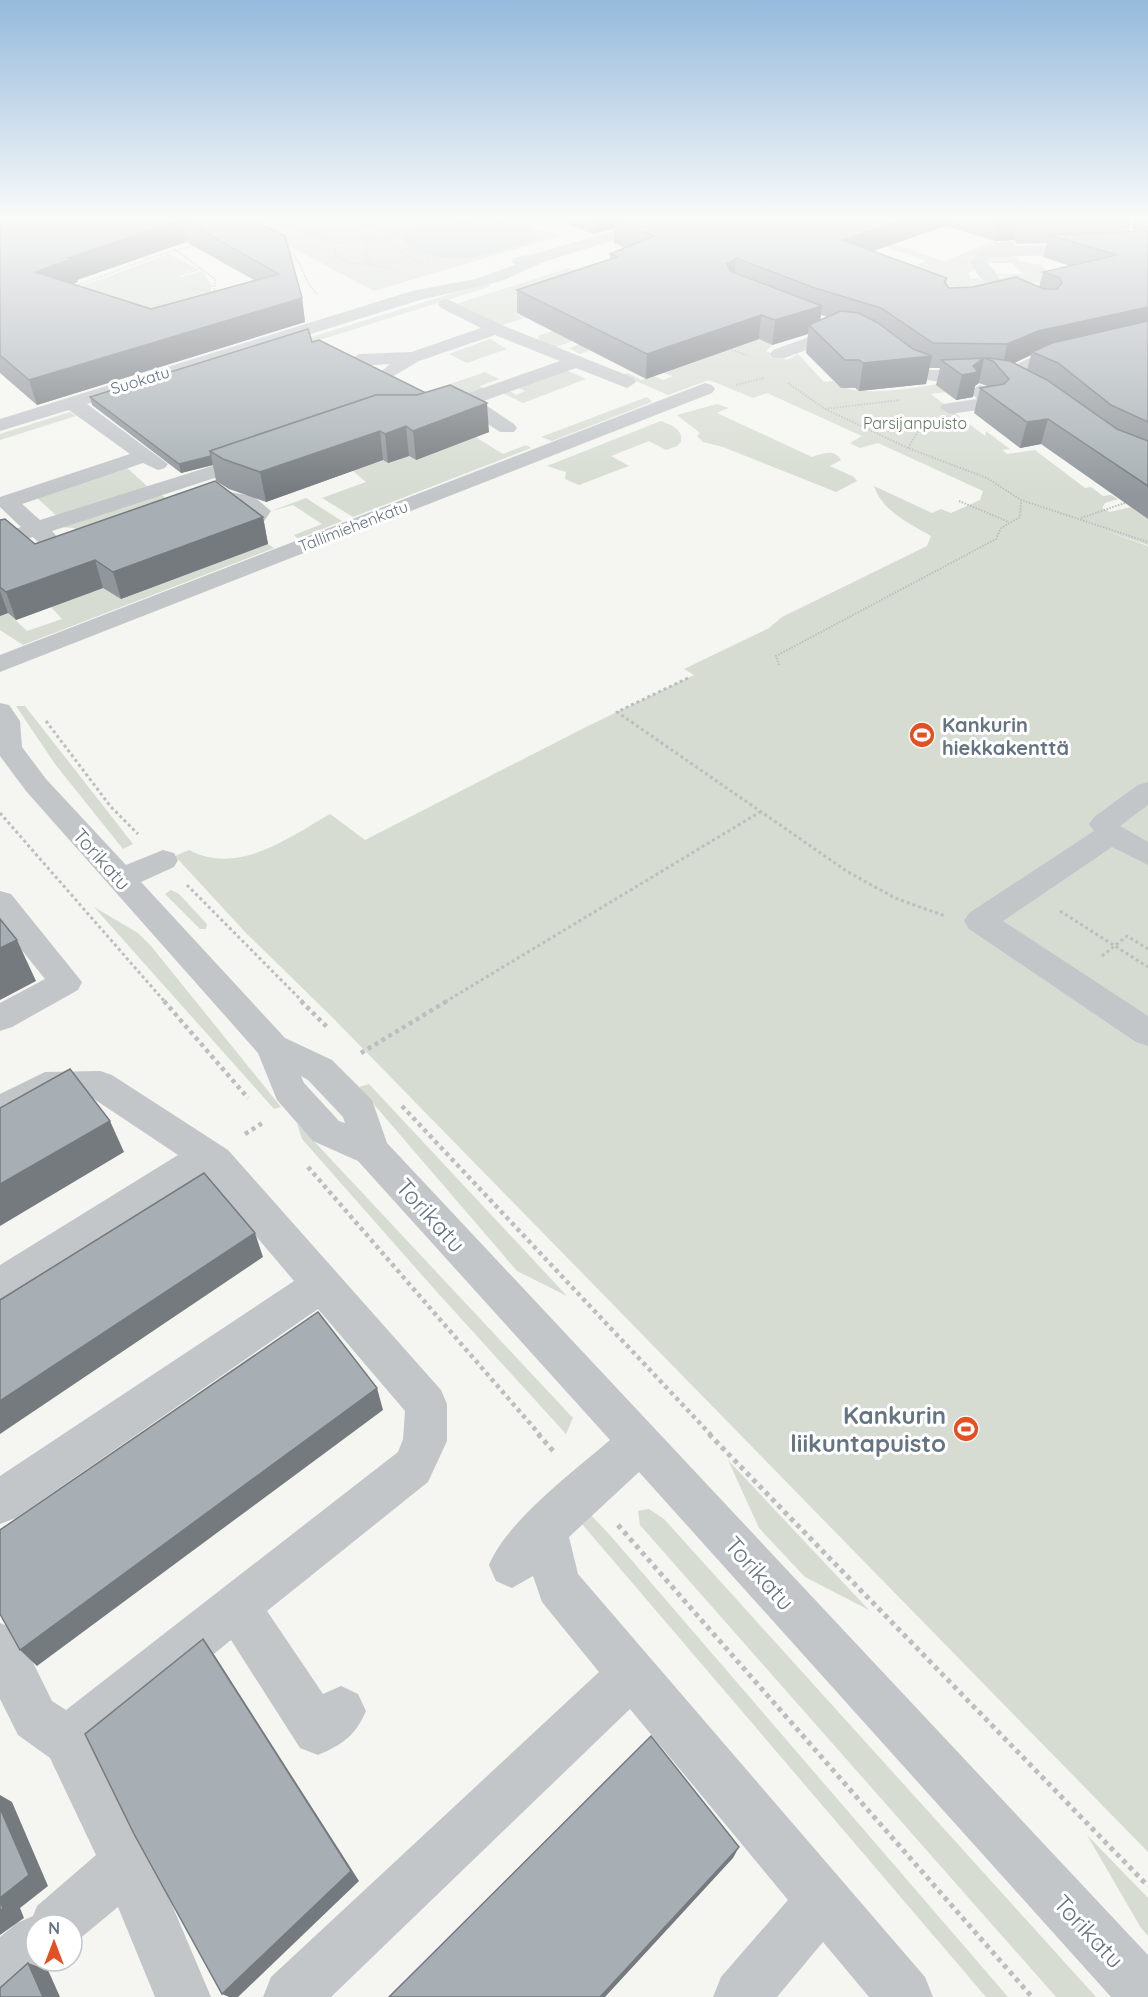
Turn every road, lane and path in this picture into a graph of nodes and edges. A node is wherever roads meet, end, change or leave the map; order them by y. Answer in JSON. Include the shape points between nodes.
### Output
{"nodes":[{"id":1,"x":375,"y":309,"type":"edge"},
{"id":2,"x":457,"y":309,"type":"edge"},
{"id":3,"x":815,"y":321,"type":"edge"},
{"id":4,"x":496,"y":329,"type":"junction"},
{"id":5,"x":862,"y":336,"type":"junction"},
{"id":6,"x":1145,"y":339,"type":"edge"},
{"id":7,"x":779,"y":354,"type":"edge"},
{"id":8,"x":413,"y":357,"type":"junction"},
{"id":9,"x":359,"y":360,"type":"edge"},
{"id":10,"x":576,"y":362,"type":"junction"},
{"id":11,"x":387,"y":374,"type":"edge"},
{"id":12,"x":1005,"y":377,"type":"junction"},
{"id":13,"x":627,"y":382,"type":"dead end"},
{"id":14,"x":1024,"y":386,"type":"edge"},
{"id":15,"x":705,"y":389,"type":"dead end"},
{"id":16,"x":980,"y":392,"type":"edge"},
{"id":17,"x":465,"y":400,"type":"junction"},
{"id":18,"x":71,"y":402,"type":"junction"},
{"id":19,"x":950,"y":408,"type":"dead end"},
{"id":20,"x":825,"y":409,"type":"dead end"},
{"id":21,"x":409,"y":416,"type":"edge"},
{"id":22,"x":923,"y":422,"type":"dead end"},
{"id":23,"x":0,"y":424,"type":"edge"},
{"id":24,"x":507,"y":428,"type":"dead end"},
{"id":25,"x":908,"y":448,"type":"junction"},
{"id":26,"x":276,"y":451,"type":"edge"},
{"id":27,"x":153,"y":457,"type":"junction"},
{"id":28,"x":188,"y":479,"type":"junction"},
{"id":29,"x":224,"y":497,"type":"junction"},
{"id":30,"x":1021,"y":500,"type":"junction"},
{"id":31,"x":959,"y":501,"type":"dead end"},
{"id":32,"x":1125,"y":503,"type":"edge"},
{"id":33,"x":201,"y":505,"type":"edge"},
{"id":34,"x":1081,"y":518,"type":"junction"},
{"id":35,"x":253,"y":521,"type":"edge"},
{"id":36,"x":1010,"y":523,"type":"junction"},
{"id":37,"x":38,"y":530,"type":"junction"},
{"id":38,"x":0,"y":541,"type":"edge"},
{"id":39,"x":1148,"y":542,"type":"edge"},
{"id":40,"x":66,"y":555,"type":"edge"},
{"id":41,"x":0,"y":664,"type":"edge"},
{"id":42,"x":779,"y":665,"type":"dead end"},
{"id":43,"x":688,"y":678,"type":"dead end"},
{"id":44,"x":0,"y":711,"type":"edge"},
{"id":45,"x":44,"y":719,"type":"dead end"},
{"id":46,"x":4,"y":746,"type":"edge"},
{"id":47,"x":1148,"y":791,"type":"edge"},
{"id":48,"x":760,"y":812,"type":"junction"},
{"id":49,"x":0,"y":813,"type":"edge"},
{"id":50,"x":1111,"y":834,"type":"junction"},
{"id":51,"x":1148,"y":855,"type":"edge"},
{"id":52,"x":163,"y":860,"type":"junction"},
{"id":53,"x":120,"y":880,"type":"junction"},
{"id":54,"x":1028,"y":891,"type":"junction"},
{"id":55,"x":0,"y":902,"type":"edge"},
{"id":56,"x":980,"y":921,"type":"junction"},
{"id":57,"x":1115,"y":946,"type":"junction"},
{"id":58,"x":1148,"y":949,"type":"edge"},
{"id":59,"x":1148,"y":967,"type":"edge"},
{"id":60,"x":1069,"y":980,"type":"junction"},
{"id":61,"x":0,"y":1018,"type":"edge"},
{"id":62,"x":1148,"y":1033,"type":"edge"},
{"id":63,"x":337,"y":1038,"type":"dead end"},
{"id":64,"x":361,"y":1062,"type":"dead end"},
{"id":65,"x":252,"y":1102,"type":"dead end"},
{"id":66,"x":399,"y":1103,"type":"dead end"},
{"id":67,"x":0,"y":1111,"type":"edge"},
{"id":68,"x":260,"y":1112,"type":"dead end"},
{"id":69,"x":273,"y":1127,"type":"dead end"},
{"id":70,"x":208,"y":1155,"type":"junction"},
{"id":71,"x":305,"y":1164,"type":"dead end"},
{"id":72,"x":322,"y":1284,"type":"junction"},
{"id":73,"x":0,"y":1286,"type":"edge"},
{"id":74,"x":641,"y":1442,"type":"junction"},
{"id":75,"x":587,"y":1490,"type":"junction"},
{"id":76,"x":0,"y":1502,"type":"edge"},
{"id":77,"x":236,"y":1606,"type":"junction"},
{"id":78,"x":0,"y":1647,"type":"edge"},
{"id":79,"x":632,"y":1674,"type":"junction"},
{"id":80,"x":341,"y":1710,"type":"dead end"},
{"id":81,"x":68,"y":1740,"type":"junction"},
{"id":82,"x":127,"y":1864,"type":"junction"},
{"id":83,"x":1148,"y":1886,"type":"edge"},
{"id":84,"x":823,"y":1901,"type":"junction"},
{"id":85,"x":70,"y":1913,"type":"edge"},
{"id":86,"x":24,"y":1952,"type":"edge"},
{"id":87,"x":0,"y":1973,"type":"edge"},
{"id":88,"x":1148,"y":1996,"type":"edge"},
{"id":89,"x":183,"y":1997,"type":"edge"},
{"id":90,"x":291,"y":1997,"type":"edge"},
{"id":91,"x":741,"y":1997,"type":"edge"},
{"id":92,"x":905,"y":1997,"type":"edge"},
{"id":93,"x":1032,"y":1997,"type":"edge"}],
"edges":[{"from":1,"to":18,"type":"street","name":"Suokatu"},
{"from":2,"to":4,"type":"street"},
{"from":3,"to":5,"type":"street"},
{"from":4,"to":8,"type":"street"},
{"from":4,"to":10,"type":"street"},
{"from":5,"to":7,"type":"street"},
{"from":5,"to":12,"type":"street","via":[[926,376]]},
{"from":6,"to":12,"type":"street","via":[[1039,361]]},
{"from":8,"to":9,"type":"street"},
{"from":8,"to":11,"type":"street"},
{"from":10,"to":13,"type":"street"},
{"from":10,"to":17,"type":"street"},
{"from":12,"to":14,"type":"street"},
{"from":15,"to":41,"type":"street","name":"Tallimiehenkatu"},
{"from":16,"to":19,"type":"street","via":[[991,403]]},
{"from":17,"to":21,"type":"street","via":[[420,416]]},
{"from":17,"to":24,"type":"street"},
{"from":18,"to":23,"type":"street","name":"Suokatu"},
{"from":18,"to":27,"type":"street"},
{"from":20,"to":25,"type":"path"},
{"from":22,"to":25,"type":"path"},
{"from":25,"to":30,"type":"path","via":[[987,478]]},
{"from":26,"to":28,"type":"street"},
{"from":27,"to":28,"type":"street"},
{"from":27,"to":37,"type":"street","via":[[7,502]]},
{"from":28,"to":29,"type":"street"},
{"from":28,"to":37,"type":"street"},
{"from":29,"to":33,"type":"street"},
{"from":29,"to":35,"type":"street","via":[[245,501],[260,511]]},
{"from":30,"to":34,"type":"path"},
{"from":30,"to":36,"type":"path","via":[[1020,517]]},
{"from":31,"to":36,"type":"path"},
{"from":32,"to":34,"type":"path"},
{"from":34,"to":39,"type":"path"},
{"from":36,"to":42,"type":"path","via":[[1000,528],[996,539],[776,656]]},
{"from":37,"to":38,"type":"street"},
{"from":37,"to":40,"type":"street"},
{"from":43,"to":48,"type":"path","via":[[617,712]]},
{"from":44,"to":46,"type":"street","name":"Torikatu","via":[[7,720]]},
{"from":45,"to":52,"type":"path","via":[[111,807]]},
{"from":46,"to":53,"type":"street","name":"Torikatu"},
{"from":47,"to":50,"type":"street","via":[[1104,824]]},
{"from":48,"to":56,"type":"path","via":[[879,889],[927,911]]},
{"from":48,"to":64,"type":"path","via":[[355,1056]]},
{"from":49,"to":65,"type":"path"},
{"from":50,"to":51,"type":"street"},
{"from":50,"to":54,"type":"street"},
{"from":52,"to":53,"type":"street"},
{"from":52,"to":63,"type":"path"},
{"from":53,"to":74,"type":"street","name":"Torikatu","via":[[273,1047],[289,1090],[326,1131],[371,1150]]},
{"from":54,"to":56,"type":"street"},
{"from":54,"to":57,"type":"path"},
{"from":55,"to":61,"type":"street","via":[[66,982]]},
{"from":56,"to":60,"type":"street"},
{"from":57,"to":58,"type":"path","via":[[1127,936]]},
{"from":57,"to":59,"type":"path"},
{"from":57,"to":60,"type":"path"},
{"from":60,"to":62,"type":"street"},
{"from":66,"to":83,"type":"path","via":[[657,1380]]},
{"from":67,"to":70,"type":"street","via":[[45,1086],[100,1085]]},
{"from":68,"to":69,"type":"path"},
{"from":70,"to":72,"type":"street"},
{"from":70,"to":73,"type":"street"},
{"from":71,"to":75,"type":"path"},
{"from":72,"to":76,"type":"street"},
{"from":72,"to":77,"type":"street","via":[[426,1404],[425,1442],[413,1467]]},
{"from":74,"to":75,"type":"street"},
{"from":74,"to":88,"type":"street","name":"Torikatu"},
{"from":75,"to":79,"type":"street","via":[[529,1548]]},
{"from":75,"to":93,"type":"path"},
{"from":77,"to":80,"type":"street","via":[[318,1730]]},
{"from":77,"to":81,"type":"street"},
{"from":78,"to":81,"type":"street","via":[[35,1718]]},
{"from":79,"to":84,"type":"street"},
{"from":79,"to":90,"type":"street"},
{"from":81,"to":82,"type":"street"},
{"from":82,"to":85,"type":"street"},
{"from":82,"to":89,"type":"street"},
{"from":84,"to":91,"type":"street"},
{"from":84,"to":92,"type":"street"},
{"from":86,"to":87,"type":"street"}]}
